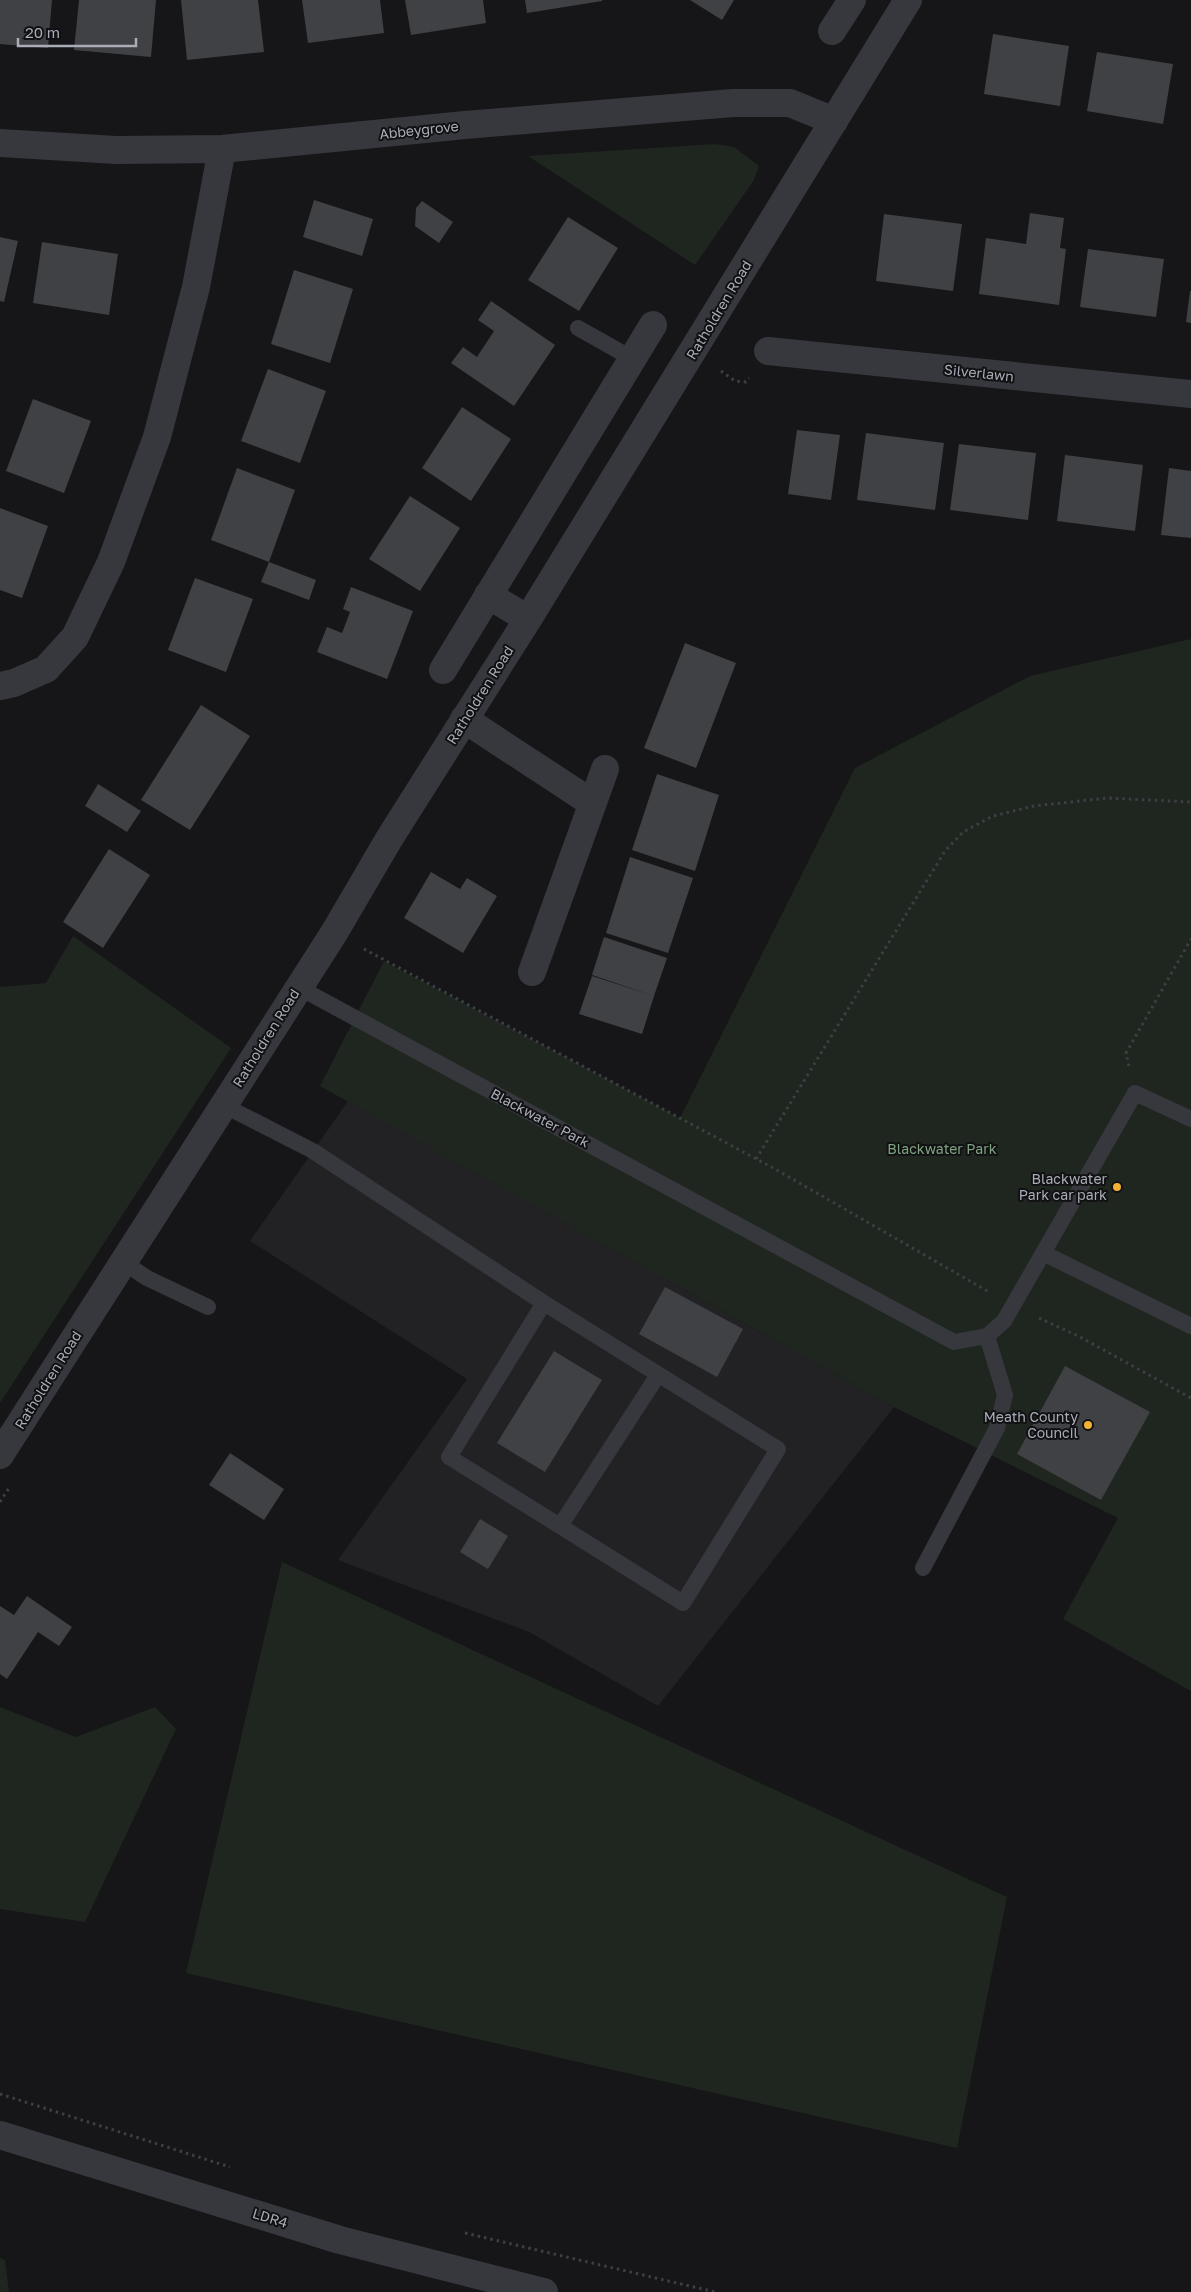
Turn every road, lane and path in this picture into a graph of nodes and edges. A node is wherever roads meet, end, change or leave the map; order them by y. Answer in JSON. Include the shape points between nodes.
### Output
{"nodes":[{"id":1,"x":852,"y":0,"type":"edge"},
{"id":2,"x":908,"y":0,"type":"edge"},
{"id":3,"x":832,"y":31,"type":"dead end"},
{"id":4,"x":834,"y":121,"type":"junction"},
{"id":5,"x":0,"y":143,"type":"edge"},
{"id":6,"x":222,"y":149,"type":"junction"},
{"id":7,"x":653,"y":325,"type":"dead end"},
{"id":8,"x":578,"y":328,"type":"dead end"},
{"id":9,"x":768,"y":351,"type":"dead end"},
{"id":10,"x":633,"y":359,"type":"junction"},
{"id":11,"x":1191,"y":394,"type":"edge"},
{"id":12,"x":488,"y":595,"type":"junction"},
{"id":13,"x":528,"y":619,"type":"junction"},
{"id":14,"x":443,"y":670,"type":"dead end"},
{"id":15,"x":0,"y":686,"type":"edge"},
{"id":16,"x":464,"y":719,"type":"junction"},
{"id":17,"x":605,"y":769,"type":"dead end"},
{"id":18,"x":592,"y":802,"type":"junction"},
{"id":19,"x":1191,"y":802,"type":"edge"},
{"id":20,"x":334,"y":933,"type":"junction"},
{"id":21,"x":1191,"y":939,"type":"edge"},
{"id":22,"x":532,"y":972,"type":"dead end"},
{"id":23,"x":298,"y":987,"type":"junction"},
{"id":24,"x":1135,"y":1093,"type":"junction"},
{"id":25,"x":223,"y":1105,"type":"junction"},
{"id":26,"x":1191,"y":1120,"type":"edge"},
{"id":27,"x":756,"y":1159,"type":"junction"},
{"id":28,"x":1043,"y":1253,"type":"junction"},
{"id":29,"x":123,"y":1262,"type":"junction"},
{"id":30,"x":988,"y":1292,"type":"dead end"},
{"id":31,"x":544,"y":1303,"type":"junction"},
{"id":32,"x":208,"y":1307,"type":"dead end"},
{"id":33,"x":1032,"y":1314,"type":"dead end"},
{"id":34,"x":1191,"y":1326,"type":"edge"},
{"id":35,"x":987,"y":1336,"type":"junction"},
{"id":36,"x":658,"y":1375,"type":"junction"},
{"id":37,"x":1191,"y":1398,"type":"edge"},
{"id":38,"x":0,"y":1455,"type":"edge"},
{"id":39,"x":560,"y":1526,"type":"junction"},
{"id":40,"x":923,"y":1568,"type":"dead end"},
{"id":41,"x":0,"y":2094,"type":"edge"},
{"id":42,"x":0,"y":2134,"type":"edge"},
{"id":43,"x":233,"y":2168,"type":"dead end"},
{"id":44,"x":458,"y":2232,"type":"dead end"},
{"id":45,"x":544,"y":2292,"type":"edge"},
{"id":46,"x":715,"y":2292,"type":"edge"}],
"edges":[{"from":1,"to":3,"type":"street"},
{"from":2,"to":4,"type":"street","name":"Ratholdren Road"},
{"from":4,"to":6,"type":"street","name":"Abbeygrove","via":[[790,103],[733,103]]},
{"from":4,"to":13,"type":"street","name":"Ratholdren Road"},
{"from":5,"to":6,"type":"street","name":"Abbeygrove","via":[[116,150]]},
{"from":6,"to":15,"type":"street","via":[[196,287],[159,428],[111,562],[75,638],[46,669]]},
{"from":7,"to":10,"type":"street"},
{"from":8,"to":10,"type":"lane"},
{"from":9,"to":11,"type":"street","name":"Silverlawn"},
{"from":10,"to":12,"type":"street"},
{"from":12,"to":13,"type":"street"},
{"from":12,"to":14,"type":"street"},
{"from":13,"to":16,"type":"street","name":"Ratholdren Road"},
{"from":16,"to":18,"type":"street"},
{"from":16,"to":20,"type":"street","name":"Ratholdren Road"},
{"from":17,"to":18,"type":"street"},
{"from":18,"to":22,"type":"street"},
{"from":19,"to":27,"type":"path","via":[[1107,798],[1034,806],[993,816],[964,832],[945,851]]},
{"from":20,"to":23,"type":"street","name":"Ratholdren Road"},
{"from":20,"to":27,"type":"path"},
{"from":21,"to":24,"type":"path","via":[[1126,1054]]},
{"from":23,"to":25,"type":"street","name":"Ratholdren Road"},
{"from":23,"to":35,"type":"lane","name":"Blackwater Park","via":[[954,1342]]},
{"from":24,"to":26,"type":"lane"},
{"from":24,"to":28,"type":"lane"},
{"from":25,"to":29,"type":"street","name":"Ratholdren Road"},
{"from":25,"to":31,"type":"lane","via":[[314,1151]]},
{"from":27,"to":30,"type":"path"},
{"from":28,"to":34,"type":"lane"},
{"from":28,"to":35,"type":"lane","via":[[1004,1321]]},
{"from":29,"to":32,"type":"lane","via":[[147,1278]]},
{"from":29,"to":38,"type":"street","name":"Ratholdren Road"},
{"from":31,"to":36,"type":"lane"},
{"from":31,"to":39,"type":"lane","via":[[449,1457]]},
{"from":33,"to":37,"type":"path"},
{"from":35,"to":40,"type":"lane","via":[[1005,1395],[997,1428]]},
{"from":36,"to":39,"type":"lane"},
{"from":36,"to":39,"type":"lane","via":[[778,1449],[684,1603]]},
{"from":41,"to":43,"type":"path"},
{"from":42,"to":45,"type":"street","name":"LDR4","via":[[340,2240]]},
{"from":44,"to":46,"type":"path"}]}
